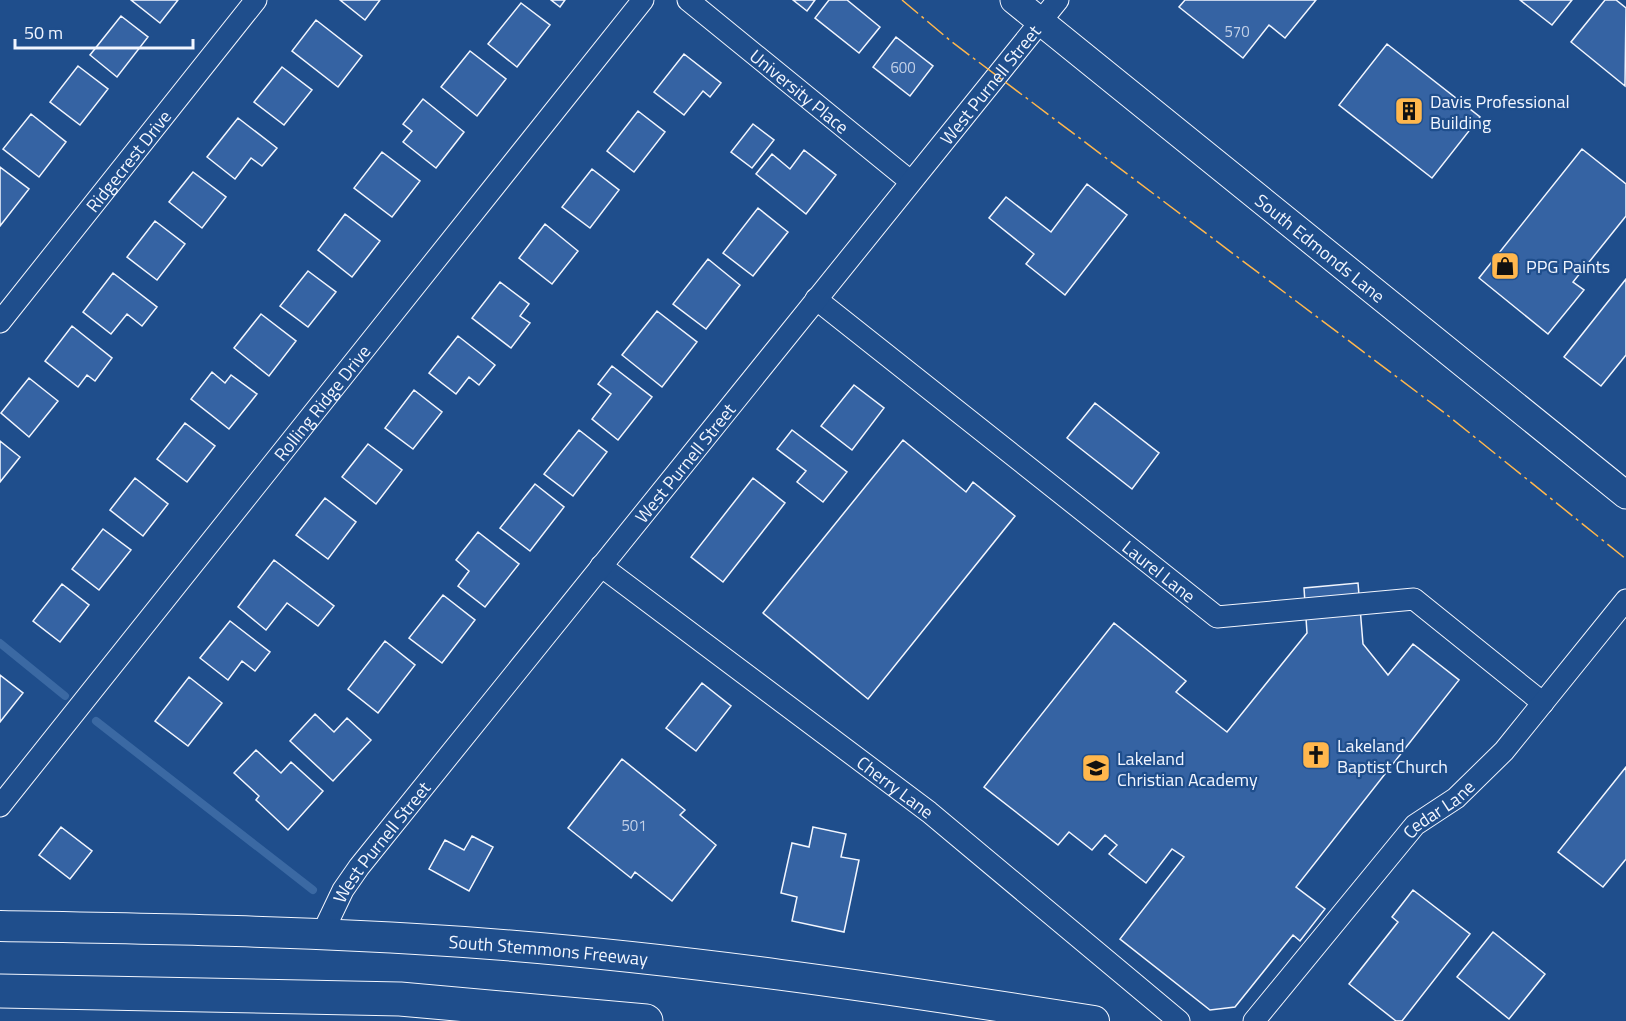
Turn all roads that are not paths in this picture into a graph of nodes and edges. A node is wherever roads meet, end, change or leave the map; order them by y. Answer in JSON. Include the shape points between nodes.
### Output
{"nodes":[{"id":1,"x":256,"y":0,"type":"edge"},
{"id":2,"x":643,"y":0,"type":"edge"},
{"id":3,"x":688,"y":0,"type":"edge"},
{"id":4,"x":1014,"y":0,"type":"edge"},
{"id":5,"x":1058,"y":0,"type":"edge"},
{"id":6,"x":1041,"y":21,"type":"junction"},
{"id":7,"x":910,"y":181,"type":"junction"},
{"id":8,"x":816,"y":299,"type":"junction"},
{"id":9,"x":0,"y":322,"type":"edge"},
{"id":10,"x":1626,"y":495,"type":"edge"},
{"id":11,"x":601,"y":566,"type":"junction"},
{"id":12,"x":1626,"y":600,"type":"edge"},
{"id":13,"x":1543,"y":703,"type":"junction"},
{"id":14,"x":0,"y":806,"type":"edge"},
{"id":15,"x":0,"y":926,"type":"edge"},
{"id":16,"x":322,"y":934,"type":"junction"},
{"id":17,"x":0,"y":991,"type":"edge"},
{"id":18,"x":646,"y":1021,"type":"edge"},
{"id":19,"x":1094,"y":1021,"type":"edge"},
{"id":20,"x":1179,"y":1021,"type":"edge"},
{"id":21,"x":1254,"y":1021,"type":"edge"}],
"edges":[{"from":1,"to":9,"type":"street","name":"Ridgecrest Drive"},
{"from":2,"to":14,"type":"street","name":"Rolling Ridge Drive"},
{"from":3,"to":7,"type":"street","name":"University Place"},
{"from":4,"to":6,"type":"street","name":"South Edmonds Lane"},
{"from":5,"to":6,"type":"street","name":"West Purnell Street"},
{"from":6,"to":7,"type":"street","name":"West Purnell Street"},
{"from":6,"to":10,"type":"street","name":"South Edmonds Lane"},
{"from":7,"to":8,"type":"street","name":"West Purnell Street"},
{"from":8,"to":11,"type":"street","name":"West Purnell Street"},
{"from":8,"to":13,"type":"street","name":"Laurel Lane","via":[[1217,617],[1414,599]]},
{"from":11,"to":16,"type":"street","name":"West Purnell Street","via":[[359,867]]},
{"from":11,"to":20,"type":"street","name":"Cherry Lane","via":[[929,812]]},
{"from":12,"to":13,"type":"street","name":"Cedar Lane"},
{"from":13,"to":21,"type":"street","name":"Cedar Lane","via":[[1504,751],[1456,798],[1415,825]]},
{"from":15,"to":16,"type":"main road","name":"South Stemmons Freeway"},
{"from":16,"to":19,"type":"main road","name":"South Stemmons Freeway","via":[[466,942],[653,961],[878,987]]},
{"from":17,"to":18,"type":"highway","via":[[400,999]]}]}
